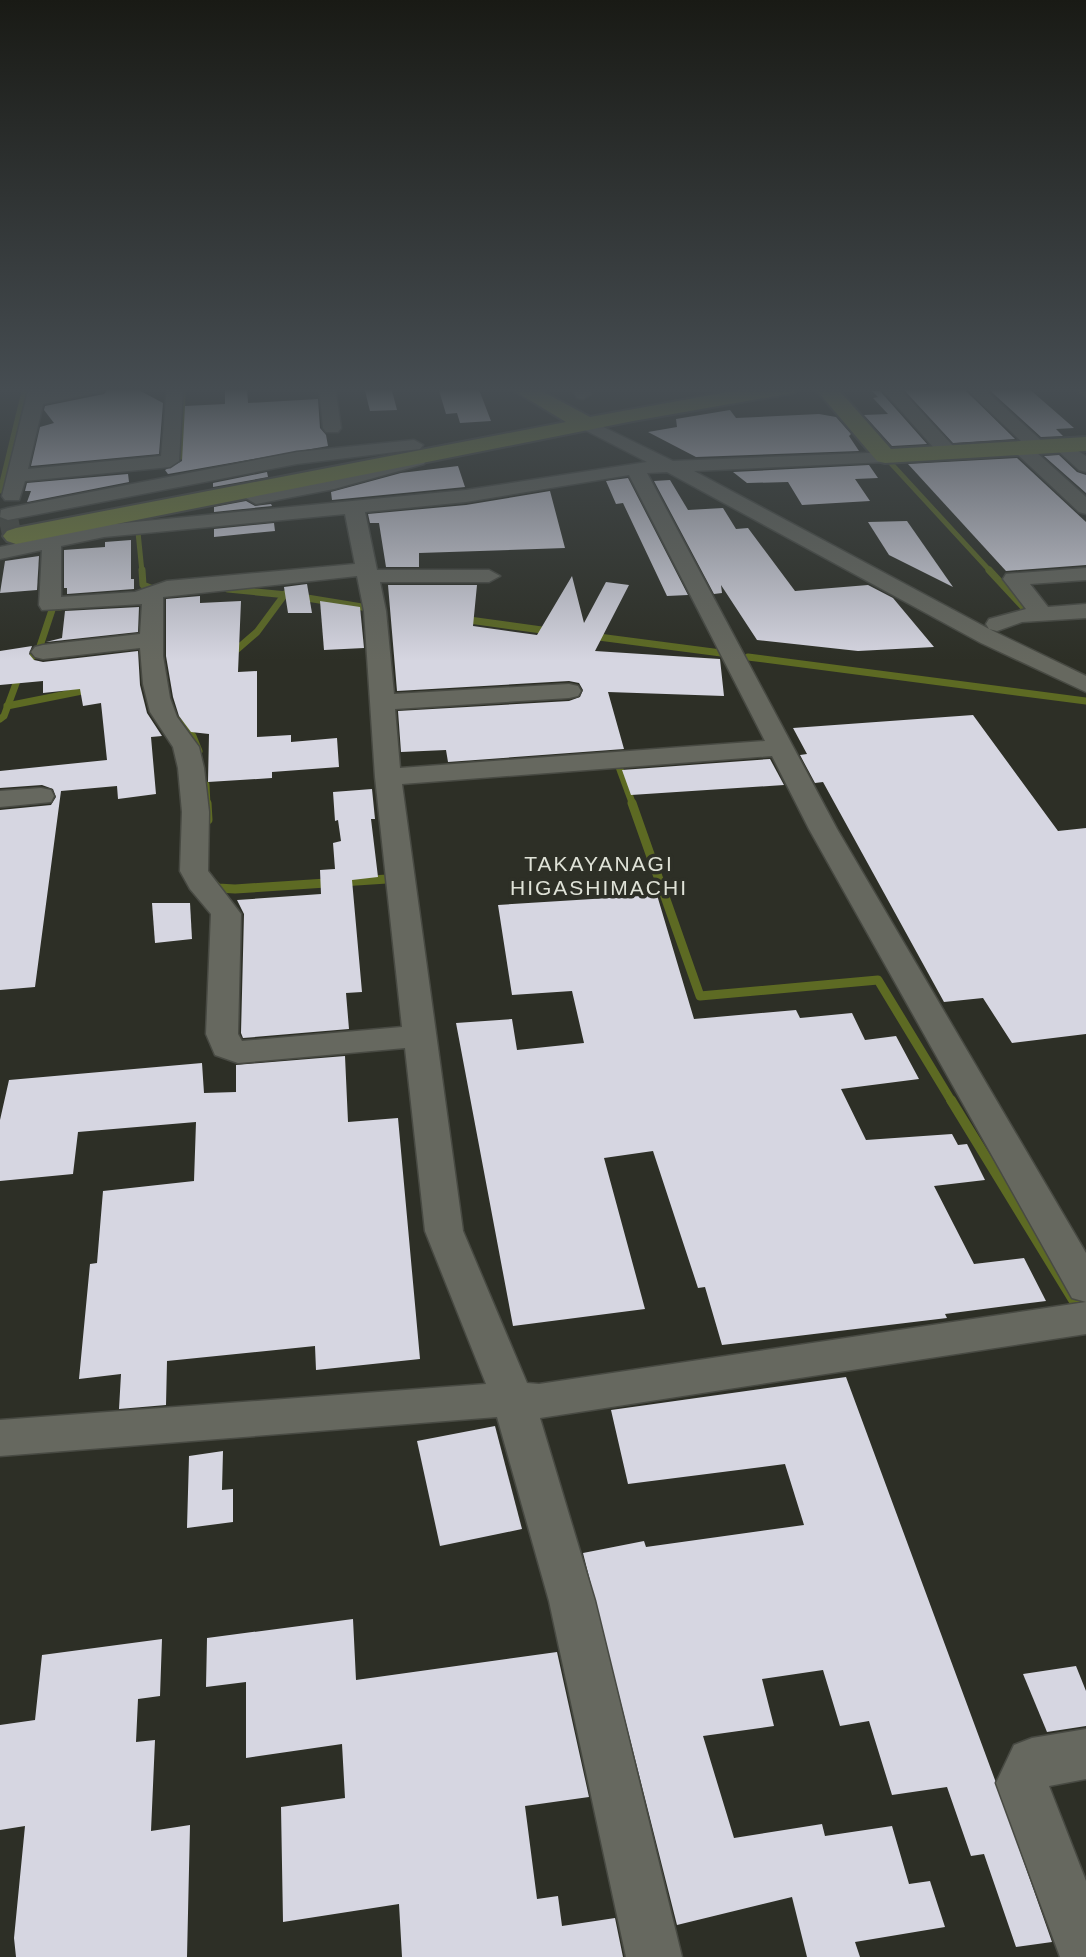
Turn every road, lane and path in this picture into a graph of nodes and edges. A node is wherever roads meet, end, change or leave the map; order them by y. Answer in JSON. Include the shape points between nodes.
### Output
{"nodes":[{"id":1,"x":17,"y":478,"type":"edge"},
{"id":2,"x":250,"y":478,"type":"edge"},
{"id":3,"x":298,"y":478,"type":"edge"},
{"id":4,"x":351,"y":478,"type":"edge"},
{"id":5,"x":573,"y":478,"type":"edge"},
{"id":6,"x":640,"y":478,"type":"edge"},
{"id":7,"x":703,"y":478,"type":"edge"},
{"id":8,"x":1059,"y":478,"type":"edge"},
{"id":9,"x":354,"y":507,"type":"junction"},
{"id":10,"x":1086,"y":508,"type":"edge"},
{"id":11,"x":11,"y":527,"type":"edge"},
{"id":12,"x":126,"y":529,"type":"junction"},
{"id":13,"x":48,"y":543,"type":"junction"},
{"id":14,"x":0,"y":554,"type":"edge"},
{"id":15,"x":863,"y":560,"type":"junction"},
{"id":16,"x":367,"y":573,"type":"junction"},
{"id":17,"x":1086,"y":574,"type":"edge"},
{"id":18,"x":489,"y":576,"type":"dead end"},
{"id":19,"x":153,"y":594,"type":"junction"},
{"id":20,"x":1086,"y":611,"type":"edge"},
{"id":21,"x":1042,"y":614,"type":"junction"},
{"id":22,"x":993,"y":631,"type":"junction"},
{"id":23,"x":150,"y":640,"type":"junction"},
{"id":24,"x":43,"y":652,"type":"dead end"},
{"id":25,"x":1086,"y":669,"type":"edge"},
{"id":26,"x":1086,"y":685,"type":"edge"},
{"id":27,"x":569,"y":691,"type":"dead end"},
{"id":28,"x":382,"y":702,"type":"junction"},
{"id":29,"x":781,"y":748,"type":"junction"},
{"id":30,"x":388,"y":777,"type":"junction"},
{"id":31,"x":41,"y":796,"type":"dead end"},
{"id":32,"x":0,"y":799,"type":"edge"},
{"id":33,"x":422,"y":1037,"type":"junction"},
{"id":34,"x":1083,"y":1308,"type":"edge"},
{"id":35,"x":513,"y":1399,"type":"junction"},
{"id":36,"x":0,"y":1438,"type":"edge"},
{"id":37,"x":1086,"y":1754,"type":"edge"},
{"id":38,"x":1086,"y":1952,"type":"edge"},
{"id":39,"x":654,"y":1957,"type":"edge"}],
"edges":[{"from":1,"to":11,"type":"street"},
{"from":2,"to":11,"type":"main road"},
{"from":3,"to":11,"type":"main road"},
{"from":4,"to":12,"type":"street","via":[[141,521]]},
{"from":5,"to":9,"type":"street"},
{"from":6,"to":29,"type":"street"},
{"from":7,"to":15,"type":"street"},
{"from":8,"to":10,"type":"street"},
{"from":9,"to":12,"type":"street"},
{"from":9,"to":16,"type":"street"},
{"from":12,"to":13,"type":"street"},
{"from":13,"to":14,"type":"street"},
{"from":13,"to":19,"type":"street","via":[[52,549],[50,605]]},
{"from":15,"to":22,"type":"street"},
{"from":15,"to":22,"type":"street","via":[[925,587],[951,608],[999,634]]},
{"from":16,"to":18,"type":"street"},
{"from":16,"to":19,"type":"street"},
{"from":16,"to":28,"type":"street","via":[[375,611]]},
{"from":17,"to":21,"type":"street","via":[[1014,579]]},
{"from":19,"to":23,"type":"street"},
{"from":20,"to":21,"type":"street"},
{"from":21,"to":22,"type":"street","via":[[1019,616]]},
{"from":22,"to":25,"type":"street"},
{"from":22,"to":26,"type":"street"},
{"from":23,"to":24,"type":"street"},
{"from":23,"to":33,"type":"street","via":[[163,714],[188,753],[197,805],[194,871],[197,881],[222,903],[226,914],[222,1034],[227,1047],[238,1052]]},
{"from":27,"to":28,"type":"street"},
{"from":28,"to":30,"type":"street"},
{"from":29,"to":30,"type":"street"},
{"from":29,"to":34,"type":"street"},
{"from":30,"to":33,"type":"street"},
{"from":31,"to":32,"type":"street"},
{"from":33,"to":35,"type":"street","via":[[444,1231]]},
{"from":34,"to":35,"type":"street","via":[[539,1401]]},
{"from":35,"to":36,"type":"street"},
{"from":35,"to":39,"type":"street","via":[[572,1601]]},
{"from":37,"to":38,"type":"street","via":[[1032,1763],[1022,1783]]}]}
